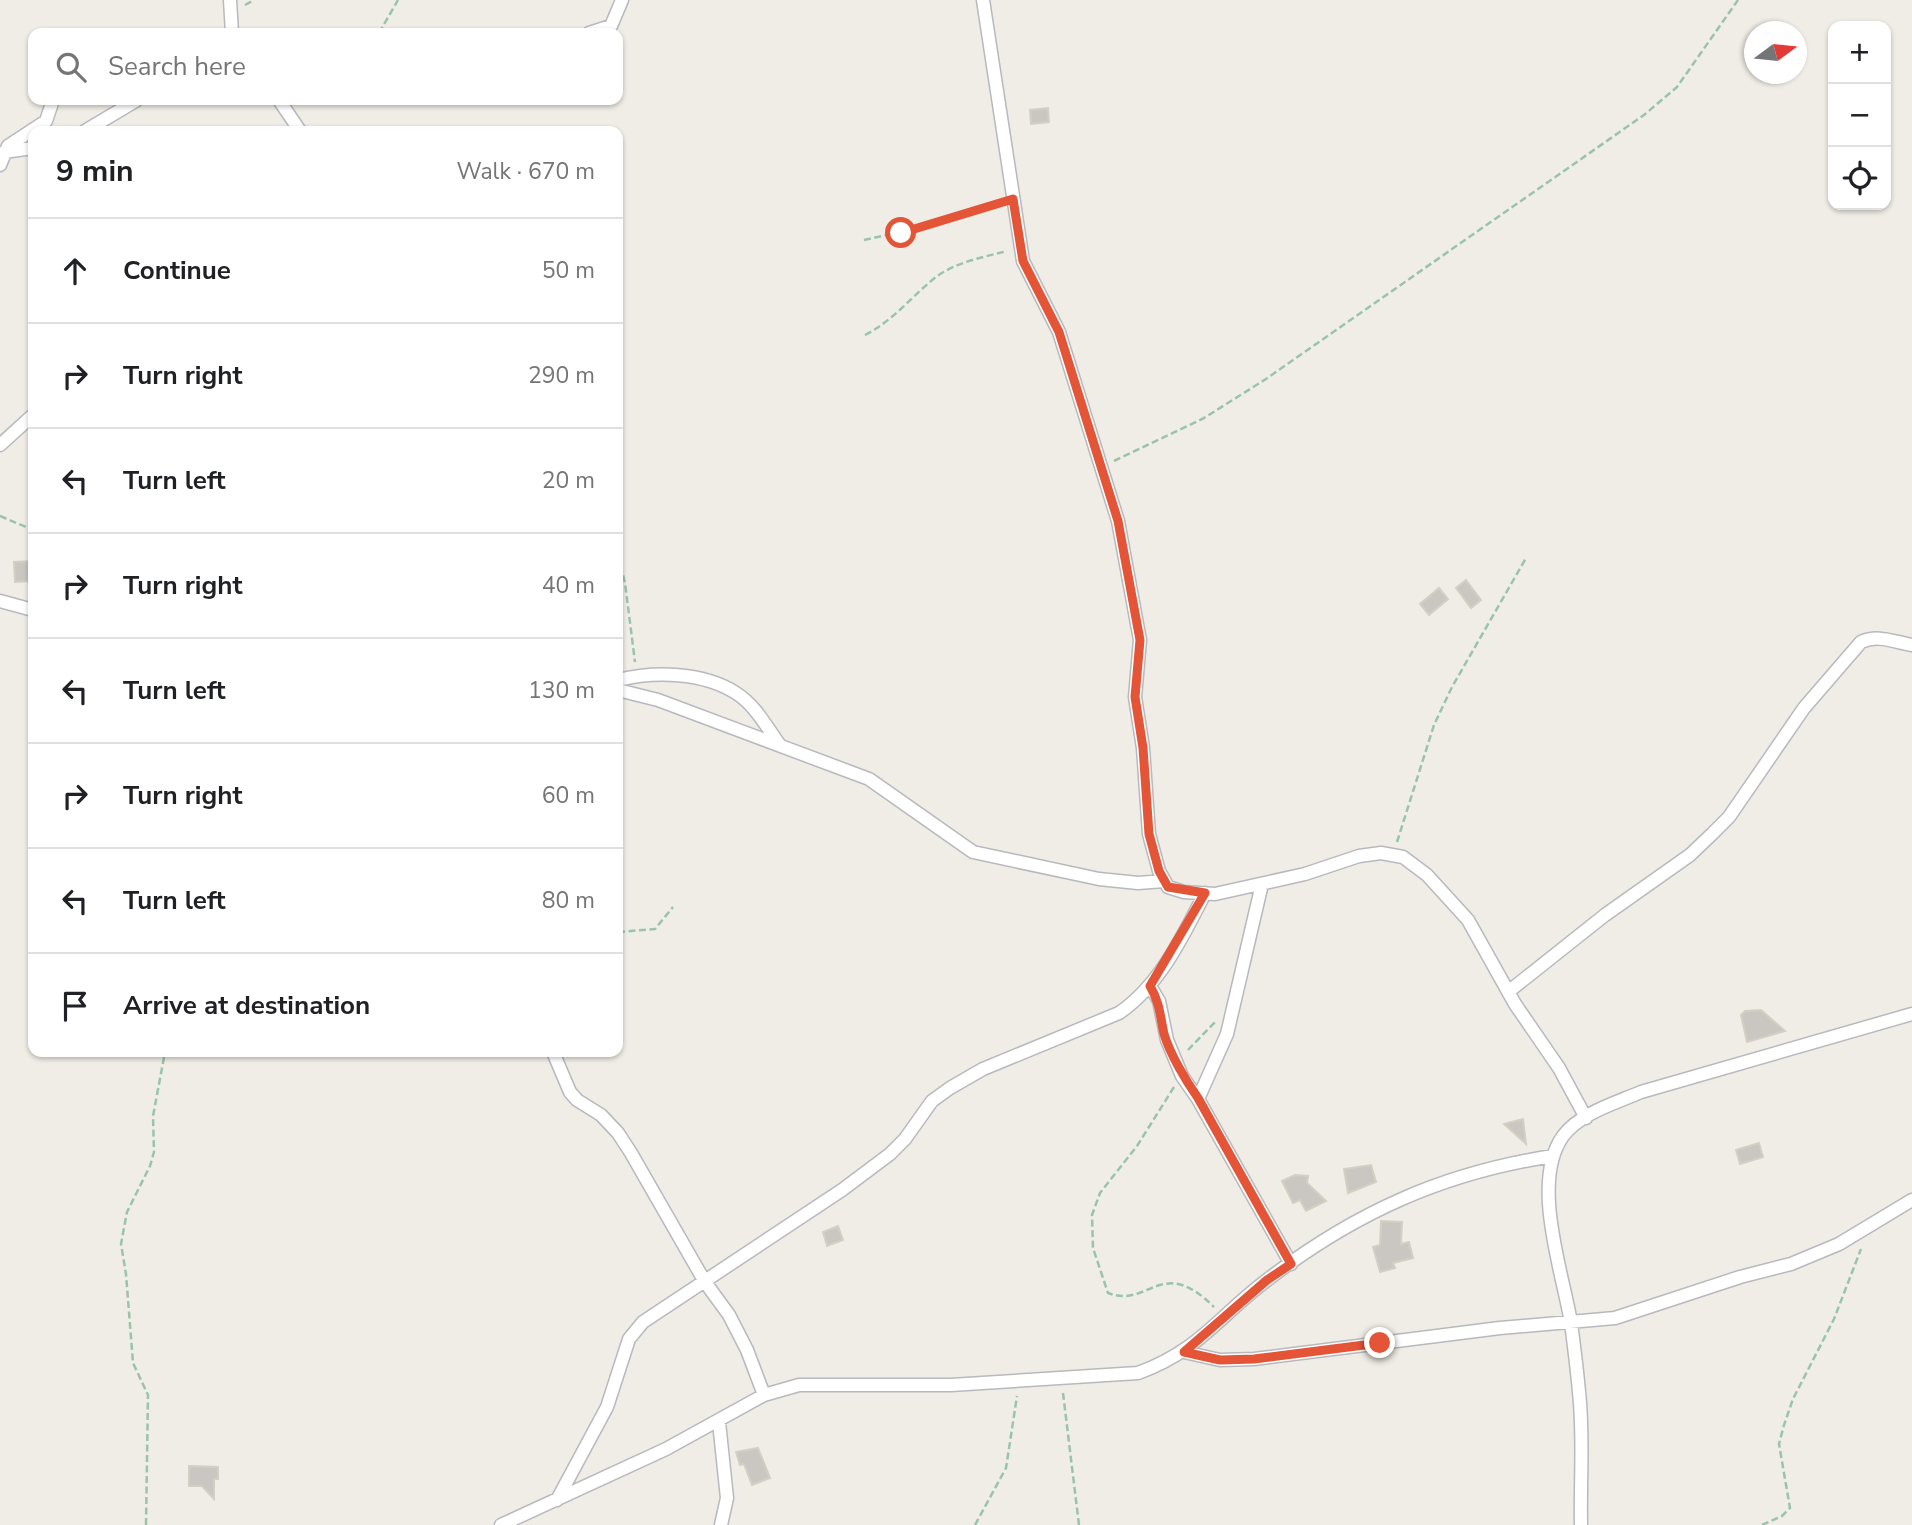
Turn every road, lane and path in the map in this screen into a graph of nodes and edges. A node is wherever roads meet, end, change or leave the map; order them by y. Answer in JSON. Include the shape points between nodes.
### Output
{"nodes":[{"id":1,"x":230,"y":0,"type":"edge"},
{"id":2,"x":398,"y":0,"type":"edge"},
{"id":3,"x":622,"y":0,"type":"edge"},
{"id":4,"x":983,"y":0,"type":"edge"},
{"id":5,"x":1738,"y":0,"type":"edge"},
{"id":6,"x":232,"y":28,"type":"edge"},
{"id":7,"x":382,"y":28,"type":"edge"},
{"id":8,"x":605,"y":28,"type":"edge"},
{"id":9,"x":51,"y":105,"type":"edge"},
{"id":10,"x":128,"y":105,"type":"edge"},
{"id":11,"x":282,"y":105,"type":"edge"},
{"id":12,"x":38,"y":126,"type":"edge"},
{"id":13,"x":93,"y":126,"type":"edge"},
{"id":14,"x":297,"y":126,"type":"edge"},
{"id":15,"x":28,"y":133,"type":"edge"},
{"id":16,"x":28,"y":150,"type":"edge"},
{"id":17,"x":2,"y":158,"type":"edge"},
{"id":18,"x":1013,"y":199,"type":"junction"},
{"id":19,"x":864,"y":240,"type":"dead end"},
{"id":20,"x":1021,"y":247,"type":"junction"},
{"id":21,"x":865,"y":335,"type":"dead end"},
{"id":22,"x":28,"y":420,"type":"edge"},
{"id":23,"x":0,"y":445,"type":"edge"},
{"id":24,"x":1103,"y":466,"type":"junction"},
{"id":25,"x":0,"y":516,"type":"edge"},
{"id":26,"x":28,"y":528,"type":"edge"},
{"id":27,"x":1526,"y":558,"type":"dead end"},
{"id":28,"x":623,"y":575,"type":"edge"},
{"id":29,"x":0,"y":601,"type":"edge"},
{"id":30,"x":28,"y":609,"type":"edge"},
{"id":31,"x":1912,"y":645,"type":"edge"},
{"id":32,"x":637,"y":676,"type":"junction"},
{"id":33,"x":623,"y":679,"type":"edge"},
{"id":34,"x":623,"y":691,"type":"edge"},
{"id":35,"x":779,"y":744,"type":"junction"},
{"id":36,"x":1393,"y":855,"type":"junction"},
{"id":37,"x":1164,"y":881,"type":"junction"},
{"id":38,"x":1262,"y":884,"type":"junction"},
{"id":39,"x":1205,"y":893,"type":"junction"},
{"id":40,"x":673,"y":907,"type":"dead end"},
{"id":41,"x":623,"y":932,"type":"edge"},
{"id":42,"x":1150,"y":986,"type":"junction"},
{"id":43,"x":1508,"y":992,"type":"junction"},
{"id":44,"x":1236,"y":999,"type":"junction"},
{"id":45,"x":1911,"y":1017,"type":"edge"},
{"id":46,"x":1175,"y":1056,"type":"junction"},
{"id":47,"x":164,"y":1057,"type":"edge"},
{"id":48,"x":556,"y":1057,"type":"edge"},
{"id":49,"x":1182,"y":1076,"type":"junction"},
{"id":50,"x":1198,"y":1098,"type":"junction"},
{"id":51,"x":1586,"y":1118,"type":"junction"},
{"id":52,"x":1553,"y":1156,"type":"junction"},
{"id":53,"x":1912,"y":1200,"type":"edge"},
{"id":54,"x":1867,"y":1229,"type":"junction"},
{"id":55,"x":1291,"y":1264,"type":"junction"},
{"id":56,"x":705,"y":1282,"type":"junction"},
{"id":57,"x":1224,"y":1317,"type":"junction"},
{"id":58,"x":1570,"y":1321,"type":"junction"},
{"id":59,"x":1184,"y":1352,"type":"junction"},
{"id":60,"x":1061,"y":1380,"type":"junction"},
{"id":61,"x":1019,"y":1382,"type":"junction"},
{"id":62,"x":764,"y":1395,"type":"junction"},
{"id":63,"x":719,"y":1422,"type":"junction"},
{"id":64,"x":557,"y":1500,"type":"junction"},
{"id":65,"x":146,"y":1525,"type":"edge"},
{"id":66,"x":501,"y":1525,"type":"edge"},
{"id":67,"x":721,"y":1525,"type":"edge"},
{"id":68,"x":975,"y":1525,"type":"edge"},
{"id":69,"x":1079,"y":1525,"type":"edge"},
{"id":70,"x":1581,"y":1525,"type":"edge"},
{"id":71,"x":1762,"y":1525,"type":"edge"}],
"edges":[{"from":1,"to":6,"type":"street"},
{"from":2,"to":7,"type":"path"},
{"from":3,"to":8,"type":"street","via":[[611,26]]},
{"from":4,"to":18,"type":"street"},
{"from":5,"to":24,"type":"path","via":[[1677,87],[1644,115],[1266,379],[1204,418]]},
{"from":9,"to":12,"type":"street","via":[[46,121]]},
{"from":10,"to":13,"type":"street"},
{"from":11,"to":14,"type":"street"},
{"from":15,"to":17,"type":"street"},
{"from":16,"to":17,"type":"street"},
{"from":18,"to":19,"type":"path","via":[[953,220]]},
{"from":18,"to":20,"type":"street"},
{"from":20,"to":21,"type":"path","via":[[937,276],[894,317]]},
{"from":20,"to":24,"type":"street","via":[[1023,261],[1059,332]]},
{"from":22,"to":23,"type":"street"},
{"from":24,"to":37,"type":"street","via":[[1140,640],[1135,697],[1149,834]]},
{"from":25,"to":26,"type":"path"},
{"from":27,"to":36,"type":"path","via":[[1434,725]]},
{"from":28,"to":32,"type":"path"},
{"from":29,"to":30,"type":"street"},
{"from":31,"to":43,"type":"street","via":[[1881,638],[1861,642],[1804,708],[1729,817],[1712,834]]},
{"from":32,"to":33,"type":"street"},
{"from":32,"to":35,"type":"street","via":[[705,680],[736,693],[755,710]]},
{"from":34,"to":35,"type":"street"},
{"from":35,"to":37,"type":"street","via":[[869,779],[973,852],[1099,879]]},
{"from":36,"to":38,"type":"street","via":[[1359,856]]},
{"from":36,"to":43,"type":"street","via":[[1427,875],[1468,920]]},
{"from":37,"to":39,"type":"street","via":[[1184,892]]},
{"from":38,"to":39,"type":"street"},
{"from":38,"to":44,"type":"street"},
{"from":39,"to":42,"type":"street"},
{"from":40,"to":41,"type":"path","via":[[655,929]]},
{"from":42,"to":46,"type":"street"},
{"from":42,"to":56,"type":"street","via":[[1119,1013],[983,1069],[950,1088],[932,1101],[890,1154]]},
{"from":43,"to":51,"type":"street"},
{"from":44,"to":46,"type":"path","via":[[1193,1046]]},
{"from":44,"to":50,"type":"street","via":[[1215,1066]]},
{"from":45,"to":51,"type":"street","via":[[1641,1093]]},
{"from":46,"to":49,"type":"street"},
{"from":47,"to":65,"type":"path","via":[[153,1116],[154,1152],[127,1212],[121,1244],[133,1363],[148,1395]]},
{"from":48,"to":56,"type":"street","via":[[577,1100],[618,1133]]},
{"from":49,"to":50,"type":"street"},
{"from":49,"to":57,"type":"path","via":[[1100,1193],[1090,1230],[1108,1293],[1124,1295],[1179,1283],[1191,1286]]},
{"from":50,"to":55,"type":"street"},
{"from":51,"to":52,"type":"street","via":[[1562,1137]]},
{"from":52,"to":55,"type":"street","via":[[1507,1163],[1411,1194],[1374,1210]]},
{"from":52,"to":58,"type":"street","via":[[1549,1195]]},
{"from":53,"to":54,"type":"street"},
{"from":54,"to":58,"type":"street","via":[[1791,1264],[1678,1296],[1649,1309],[1615,1318]]},
{"from":54,"to":71,"type":"path","via":[[1834,1319],[1793,1399],[1782,1435],[1780,1452],[1790,1508]]},
{"from":55,"to":57,"type":"street"},
{"from":56,"to":62,"type":"street","via":[[747,1350]]},
{"from":56,"to":64,"type":"street","via":[[636,1328],[607,1407]]},
{"from":57,"to":59,"type":"street"},
{"from":58,"to":59,"type":"street","via":[[1254,1359],[1220,1360]]},
{"from":58,"to":70,"type":"street","via":[[1583,1443]]},
{"from":59,"to":60,"type":"street","via":[[1138,1373]]},
{"from":60,"to":61,"type":"street"},
{"from":60,"to":69,"type":"path"},
{"from":61,"to":62,"type":"street","via":[[828,1383]]},
{"from":61,"to":68,"type":"path","via":[[1006,1468]]},
{"from":62,"to":63,"type":"street"},
{"from":63,"to":64,"type":"street"},
{"from":63,"to":67,"type":"street","via":[[727,1498]]},
{"from":64,"to":66,"type":"street"}]}
